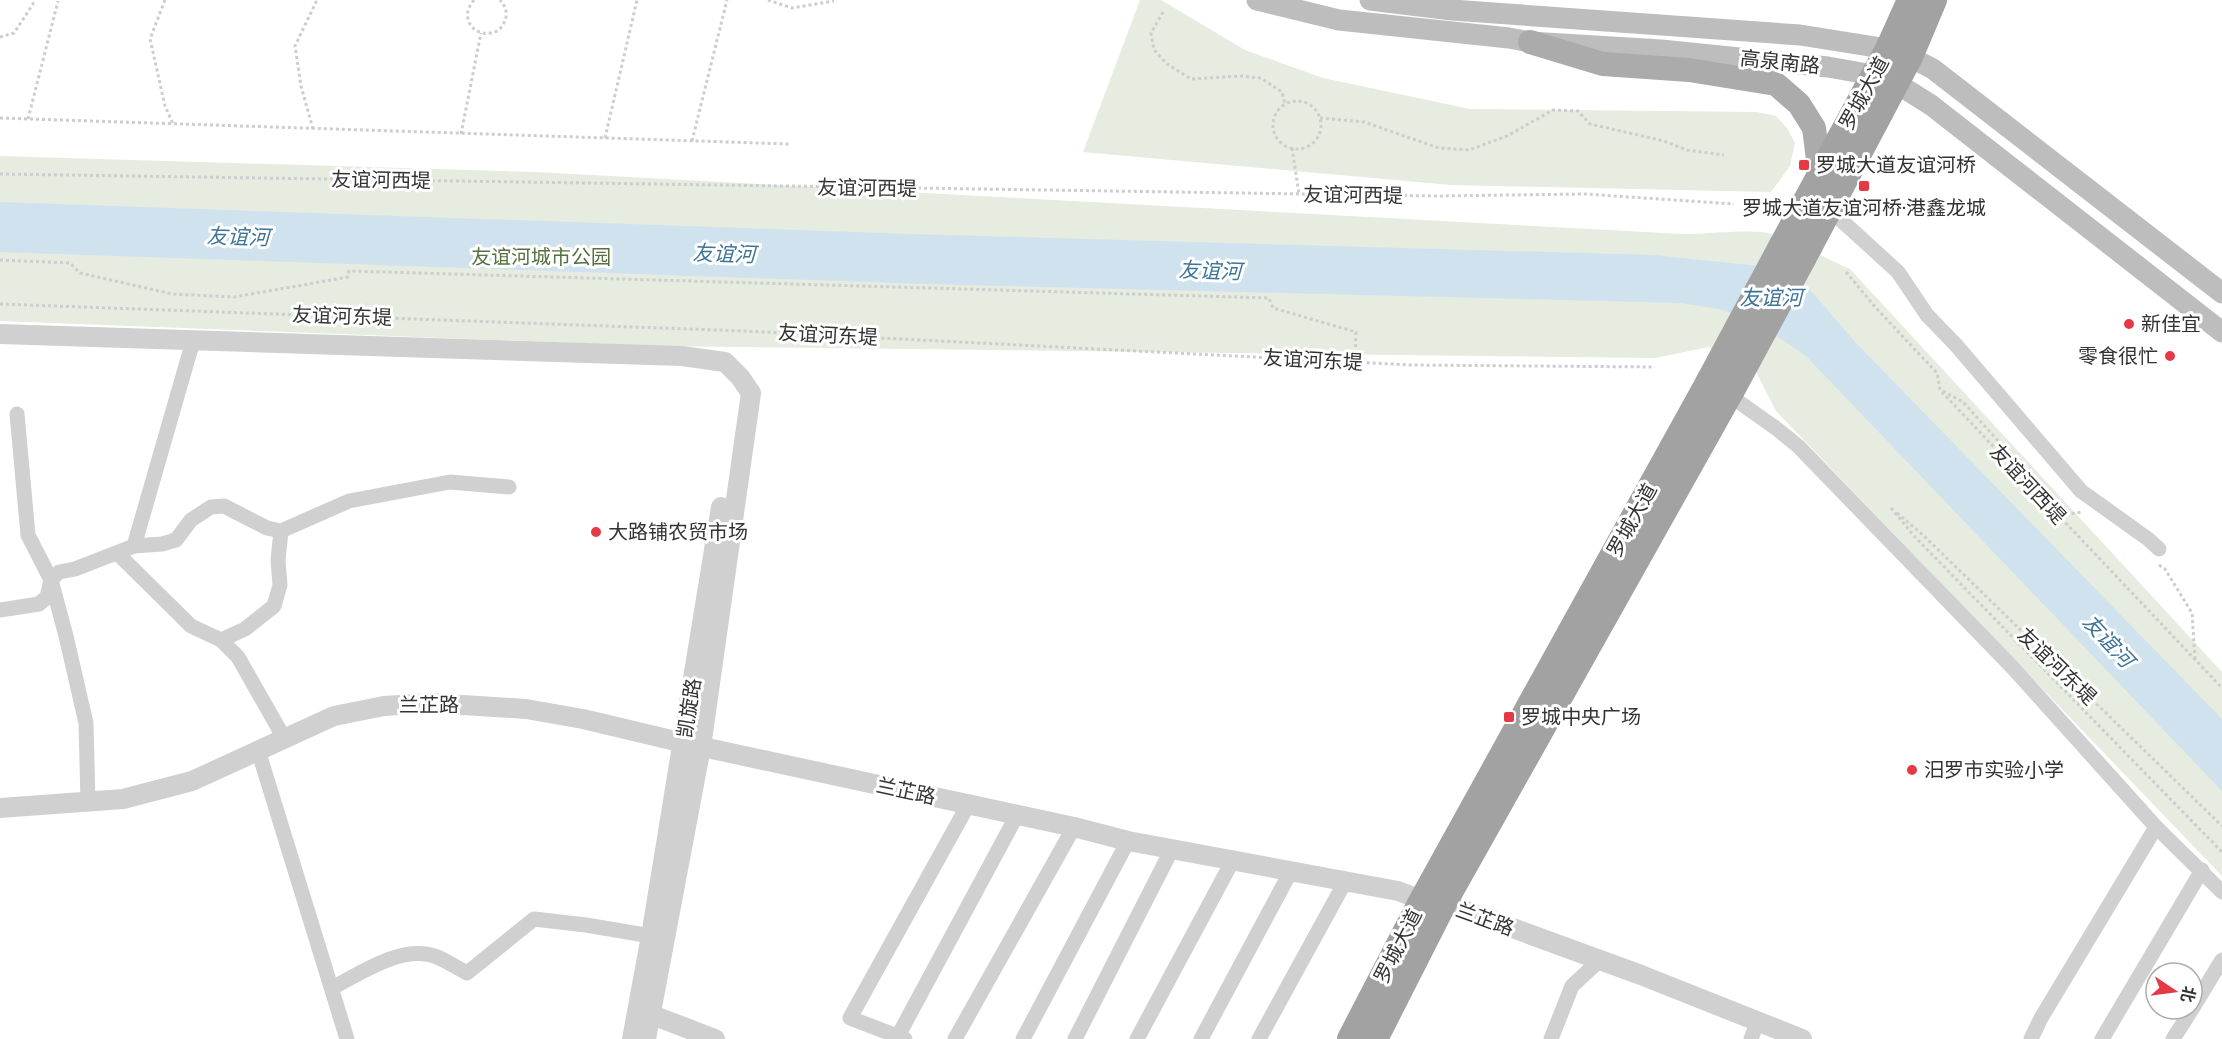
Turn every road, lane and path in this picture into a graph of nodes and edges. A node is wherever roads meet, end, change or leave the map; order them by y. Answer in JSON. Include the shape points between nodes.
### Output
{"nodes":[{"id":1,"x":33,"y":0,"type":"edge"},
{"id":2,"x":165,"y":0,"type":"edge"},
{"id":3,"x":317,"y":0,"type":"edge"},
{"id":4,"x":474,"y":0,"type":"edge"},
{"id":5,"x":501,"y":0,"type":"edge"},
{"id":6,"x":637,"y":0,"type":"edge"},
{"id":7,"x":727,"y":0,"type":"edge"},
{"id":8,"x":768,"y":0,"type":"edge"},
{"id":9,"x":1257,"y":0,"type":"edge"},
{"id":10,"x":1370,"y":0,"type":"edge"},
{"id":11,"x":1910,"y":0,"type":"edge"},
{"id":12,"x":1934,"y":0,"type":"edge"},
{"id":13,"x":58,"y":1,"type":"edge"},
{"id":14,"x":834,"y":2,"type":"dead end"},
{"id":15,"x":1410,"y":3,"type":"edge"},
{"id":16,"x":1163,"y":12,"type":"dead end"},
{"id":17,"x":481,"y":33,"type":"junction"},
{"id":18,"x":0,"y":37,"type":"edge"},
{"id":19,"x":1530,"y":42,"type":"junction"},
{"id":20,"x":1899,"y":53,"type":"junction"},
{"id":21,"x":1884,"y":79,"type":"junction"},
{"id":22,"x":1285,"y":104,"type":"junction"},
{"id":23,"x":0,"y":117,"type":"edge"},
{"id":24,"x":1320,"y":118,"type":"junction"},
{"id":25,"x":28,"y":119,"type":"junction"},
{"id":26,"x":173,"y":124,"type":"junction"},
{"id":27,"x":314,"y":129,"type":"junction"},
{"id":28,"x":460,"y":134,"type":"junction"},
{"id":29,"x":605,"y":138,"type":"junction"},
{"id":30,"x":692,"y":141,"type":"junction"},
{"id":31,"x":789,"y":144,"type":"dead end"},
{"id":32,"x":1292,"y":148,"type":"junction"},
{"id":33,"x":1724,"y":155,"type":"dead end"},
{"id":34,"x":0,"y":174,"type":"edge"},
{"id":35,"x":1820,"y":175,"type":"junction"},
{"id":36,"x":1299,"y":194,"type":"junction"},
{"id":37,"x":1734,"y":204,"type":"dead end"},
{"id":38,"x":1829,"y":209,"type":"junction"},
{"id":39,"x":1793,"y":252,"type":"junction"},
{"id":40,"x":0,"y":260,"type":"edge"},
{"id":41,"x":1846,"y":272,"type":"dead end"},
{"id":42,"x":2222,"y":293,"type":"edge"},
{"id":43,"x":0,"y":304,"type":"edge"},
{"id":44,"x":2222,"y":332,"type":"edge"},
{"id":45,"x":0,"y":334,"type":"edge"},
{"id":46,"x":193,"y":341,"type":"junction"},
{"id":47,"x":1355,"y":362,"type":"junction"},
{"id":48,"x":1655,"y":368,"type":"dead end"},
{"id":49,"x":1723,"y":389,"type":"junction"},
{"id":50,"x":1940,"y":390,"type":"junction"},
{"id":51,"x":17,"y":414,"type":"dead end"},
{"id":52,"x":510,"y":487,"type":"dead end"},
{"id":53,"x":2089,"y":514,"type":"dead end"},
{"id":54,"x":281,"y":531,"type":"junction"},
{"id":55,"x":134,"y":546,"type":"junction"},
{"id":56,"x":117,"y":554,"type":"junction"},
{"id":57,"x":2158,"y":556,"type":"joint"},
{"id":58,"x":51,"y":580,"type":"junction"},
{"id":59,"x":0,"y":610,"type":"edge"},
{"id":60,"x":221,"y":640,"type":"junction"},
{"id":61,"x":2195,"y":660,"type":"junction"},
{"id":62,"x":2222,"y":688,"type":"edge"},
{"id":63,"x":284,"y":738,"type":"junction"},
{"id":64,"x":692,"y":745,"type":"junction"},
{"id":65,"x":258,"y":750,"type":"junction"},
{"id":66,"x":88,"y":802,"type":"junction"},
{"id":67,"x":968,"y":805,"type":"junction"},
{"id":68,"x":0,"y":808,"type":"edge"},
{"id":69,"x":1017,"y":814,"type":"junction"},
{"id":70,"x":2222,"y":825,"type":"edge"},
{"id":71,"x":1074,"y":827,"type":"junction"},
{"id":72,"x":2156,"y":827,"type":"junction"},
{"id":73,"x":1128,"y":841,"type":"junction"},
{"id":74,"x":1172,"y":849,"type":"junction"},
{"id":75,"x":2222,"y":852,"type":"edge"},
{"id":76,"x":1233,"y":860,"type":"junction"},
{"id":77,"x":2202,"y":870,"type":"junction"},
{"id":78,"x":1292,"y":871,"type":"junction"},
{"id":79,"x":1345,"y":882,"type":"junction"},
{"id":80,"x":2222,"y":892,"type":"edge"},
{"id":81,"x":1433,"y":902,"type":"junction"},
{"id":82,"x":651,"y":936,"type":"junction"},
{"id":83,"x":1600,"y":960,"type":"junction"},
{"id":84,"x":2222,"y":960,"type":"edge"},
{"id":85,"x":332,"y":988,"type":"junction"},
{"id":86,"x":2204,"y":989,"type":"edge"},
{"id":87,"x":643,"y":1012,"type":"junction"},
{"id":88,"x":1758,"y":1020,"type":"junction"},
{"id":89,"x":2184,"y":1021,"type":"edge"},
{"id":90,"x":902,"y":1038,"type":"edge"},
{"id":91,"x":347,"y":1039,"type":"edge"},
{"id":92,"x":632,"y":1039,"type":"edge"},
{"id":93,"x":646,"y":1039,"type":"edge"},
{"id":94,"x":715,"y":1039,"type":"edge"},
{"id":95,"x":955,"y":1039,"type":"edge"},
{"id":96,"x":1023,"y":1039,"type":"edge"},
{"id":97,"x":1075,"y":1039,"type":"edge"},
{"id":98,"x":1137,"y":1039,"type":"edge"},
{"id":99,"x":1201,"y":1039,"type":"edge"},
{"id":100,"x":1259,"y":1039,"type":"edge"},
{"id":101,"x":1350,"y":1039,"type":"edge"},
{"id":102,"x":1374,"y":1039,"type":"edge"},
{"id":103,"x":1551,"y":1039,"type":"edge"},
{"id":104,"x":1751,"y":1039,"type":"edge"},
{"id":105,"x":1802,"y":1039,"type":"edge"},
{"id":106,"x":2031,"y":1039,"type":"edge"},
{"id":107,"x":2102,"y":1039,"type":"edge"},
{"id":108,"x":2173,"y":1039,"type":"edge"}],
"edges":[{"from":1,"to":18,"type":"path","via":[[14,33]]},
{"from":2,"to":26,"type":"path","via":[[150,39],[165,106]]},
{"from":3,"to":27,"type":"path","via":[[295,46],[301,86]]},
{"from":4,"to":17,"type":"path","via":[[468,19]]},
{"from":5,"to":17,"type":"path","via":[[507,13],[504,25],[494,33]]},
{"from":6,"to":29,"type":"path"},
{"from":7,"to":30,"type":"path"},
{"from":8,"to":14,"type":"path","via":[[792,8]]},
{"from":9,"to":19,"type":"main road","name":"高泉南路","via":[[1339,20]]},
{"from":10,"to":15,"type":"main road","name":"高泉南路"},
{"from":11,"to":20,"type":"highway","name":"罗城大道"},
{"from":12,"to":20,"type":"highway","name":"罗城大道"},
{"from":13,"to":25,"type":"path"},
{"from":15,"to":20,"type":"main road","name":"高泉南路","via":[[1800,35]]},
{"from":16,"to":22,"type":"path","via":[[1151,33],[1154,50],[1167,64],[1191,79],[1261,78],[1282,92]]},
{"from":17,"to":28,"type":"path"},
{"from":19,"to":21,"type":"main road","name":"高泉南路","via":[[1774,60]]},
{"from":19,"to":35,"type":"main road","via":[[1603,64],[1689,70],[1776,84],[1799,104],[1814,128]]},
{"from":20,"to":21,"type":"highway","name":"罗城大道"},
{"from":20,"to":42,"type":"main road","name":"高泉南路","via":[[1943,77]]},
{"from":21,"to":35,"type":"highway","name":"罗城大道"},
{"from":21,"to":38,"type":"highway","name":"罗城大道"},
{"from":21,"to":44,"type":"main road","name":"高泉南路","via":[[1931,105]]},
{"from":22,"to":24,"type":"path","via":[[1306,102]]},
{"from":22,"to":32,"type":"path","via":[[1273,125],[1278,140]]},
{"from":23,"to":25,"type":"path"},
{"from":24,"to":32,"type":"path","via":[[1319,134],[1314,141]]},
{"from":24,"to":33,"type":"path","via":[[1364,122],[1439,148],[1469,150],[1508,136],[1553,110],[1578,111],[1590,124],[1687,150]]},
{"from":25,"to":26,"type":"path"},
{"from":26,"to":27,"type":"path"},
{"from":27,"to":28,"type":"path"},
{"from":28,"to":29,"type":"path"},
{"from":29,"to":30,"type":"path"},
{"from":30,"to":31,"type":"path"},
{"from":32,"to":36,"type":"path"},
{"from":34,"to":36,"type":"path","name":"友谊河西堤"},
{"from":35,"to":39,"type":"highway","name":"罗城大道"},
{"from":36,"to":37,"type":"path","name":"友谊河西堤","via":[[1585,194]]},
{"from":38,"to":39,"type":"highway","name":"罗城大道"},
{"from":38,"to":57,"type":"street","via":[[1898,272],[1927,315],[2081,491],[2148,539]]},
{"from":39,"to":49,"type":"highway","name":"罗城大道","bridge":true},
{"from":40,"to":47,"type":"path","via":[[70,263],[80,273],[172,294],[234,297],[348,277],[349,271],[1269,298],[1273,308],[1356,332]]},
{"from":41,"to":50,"type":"path","name":"友谊河西堤","via":[[1937,373]]},
{"from":43,"to":47,"type":"path","name":"友谊河东堤","via":[[744,331]]},
{"from":45,"to":46,"type":"street"},
{"from":46,"to":55,"type":"street"},
{"from":46,"to":64,"type":"street","name":"凯旋路","via":[[682,356],[725,362],[740,377],[738,401]]},
{"from":47,"to":48,"type":"path","name":"友谊河东堤"},
{"from":49,"to":72,"type":"street","via":[[1798,446],[2013,668]]},
{"from":49,"to":81,"type":"highway","name":"罗城大道"},
{"from":50,"to":53,"type":"path","via":[[1963,402],[2056,505],[2069,514]]},
{"from":50,"to":61,"type":"path","name":"友谊河西堤"},
{"from":51,"to":58,"type":"street","via":[[28,535]]},
{"from":52,"to":54,"type":"street","via":[[450,482],[349,501]]},
{"from":54,"to":55,"type":"street","via":[[224,506],[211,507],[191,520],[176,540]]},
{"from":54,"to":60,"type":"street","via":[[280,585],[274,606],[245,629]]},
{"from":55,"to":56,"type":"street"},
{"from":56,"to":58,"type":"street","via":[[59,572]]},
{"from":56,"to":60,"type":"street","via":[[191,626]]},
{"from":57,"to":61,"type":"path","via":[[2192,614]]},
{"from":58,"to":59,"type":"street","via":[[47,597],[39,604]]},
{"from":58,"to":66,"type":"street","via":[[86,723]]},
{"from":60,"to":63,"type":"street","via":[[238,657]]},
{"from":61,"to":62,"type":"path","name":"友谊河西堤"},
{"from":63,"to":64,"type":"street","name":"兰芷路","via":[[334,717],[384,706],[432,703],[526,709],[583,718]]},
{"from":63,"to":65,"type":"street","name":"兰芷路"},
{"from":64,"to":67,"type":"street","name":"兰芷路"},
{"from":64,"to":82,"type":"street","name":"凯旋路"},
{"from":64,"to":87,"type":"street"},
{"from":65,"to":66,"type":"street","name":"兰芷路","via":[[192,781],[123,799]]},
{"from":65,"to":85,"type":"street"},
{"from":66,"to":68,"type":"street","name":"兰芷路"},
{"from":67,"to":69,"type":"street","name":"兰芷路"},
{"from":67,"to":90,"type":"street","via":[[850,1018]]},
{"from":69,"to":71,"type":"street","name":"兰芷路"},
{"from":69,"to":90,"type":"street"},
{"from":70,"to":75,"type":"path","name":"友谊河东堤","via":[[1931,542],[1891,508]]},
{"from":71,"to":73,"type":"street","name":"兰芷路"},
{"from":71,"to":95,"type":"street"},
{"from":72,"to":77,"type":"street"},
{"from":72,"to":106,"type":"street"},
{"from":73,"to":74,"type":"street","name":"兰芷路"},
{"from":73,"to":96,"type":"street"},
{"from":74,"to":76,"type":"street","name":"兰芷路"},
{"from":74,"to":97,"type":"street"},
{"from":76,"to":78,"type":"street","name":"兰芷路"},
{"from":76,"to":98,"type":"street"},
{"from":77,"to":80,"type":"street"},
{"from":77,"to":107,"type":"street"},
{"from":78,"to":79,"type":"street","name":"兰芷路"},
{"from":78,"to":99,"type":"street"},
{"from":79,"to":81,"type":"street","name":"兰芷路"},
{"from":79,"to":100,"type":"street"},
{"from":81,"to":83,"type":"street","name":"兰芷路"},
{"from":81,"to":101,"type":"highway","name":"罗城大道"},
{"from":81,"to":102,"type":"highway","name":"罗城大道"},
{"from":82,"to":85,"type":"street","via":[[534,919],[466,973],[435,956],[405,954]]},
{"from":82,"to":87,"type":"street","name":"凯旋路"},
{"from":83,"to":88,"type":"street","name":"兰芷路"},
{"from":83,"to":103,"type":"street","via":[[1572,986]]},
{"from":84,"to":86,"type":"street"},
{"from":85,"to":91,"type":"street"},
{"from":87,"to":92,"type":"street","name":"凯旋路"},
{"from":87,"to":93,"type":"street"},
{"from":87,"to":94,"type":"street"},
{"from":88,"to":104,"type":"street"},
{"from":88,"to":105,"type":"street","name":"兰芷路"},
{"from":89,"to":108,"type":"street"}]}
